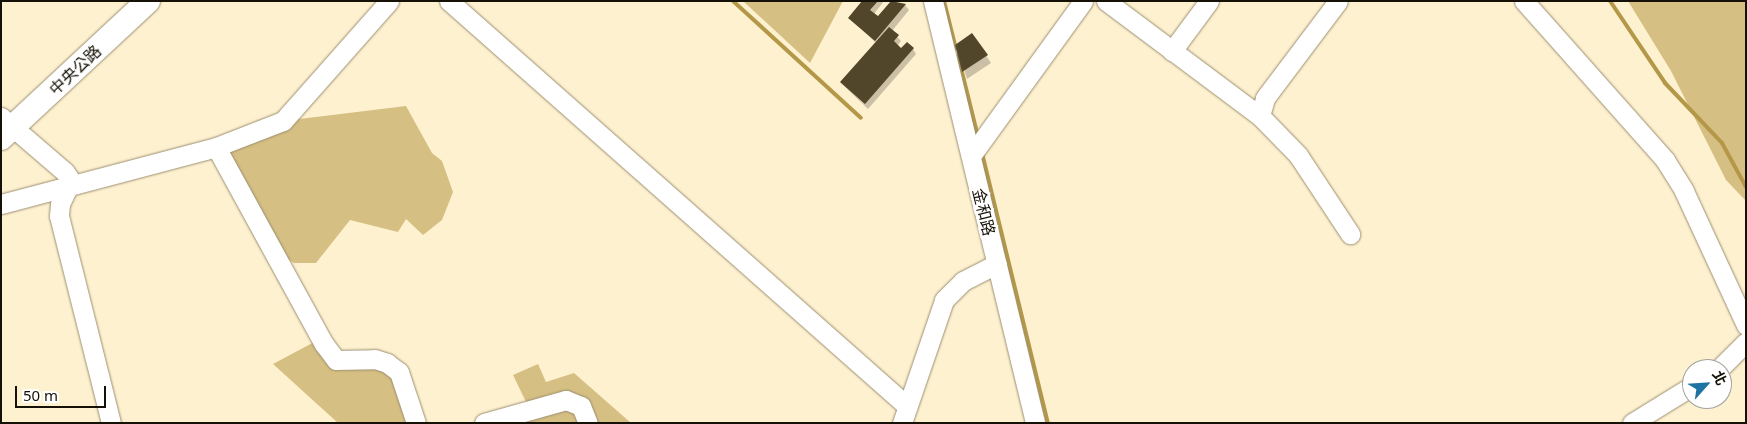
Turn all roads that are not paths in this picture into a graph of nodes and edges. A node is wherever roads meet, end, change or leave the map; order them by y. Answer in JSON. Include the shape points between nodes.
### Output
{"nodes":[{"id":1,"x":148,"y":1,"type":"edge"},
{"id":2,"x":389,"y":1,"type":"edge"},
{"id":3,"x":449,"y":1,"type":"edge"},
{"id":4,"x":933,"y":1,"type":"edge"},
{"id":5,"x":1083,"y":1,"type":"edge"},
{"id":6,"x":1106,"y":1,"type":"edge"},
{"id":7,"x":1208,"y":1,"type":"edge"},
{"id":8,"x":1338,"y":1,"type":"edge"},
{"id":9,"x":1524,"y":1,"type":"edge"},
{"id":10,"x":1172,"y":51,"type":"junction"},
{"id":11,"x":1260,"y":116,"type":"junction"},
{"id":12,"x":5,"y":128,"type":"edge"},
{"id":13,"x":216,"y":147,"type":"junction"},
{"id":14,"x":971,"y":156,"type":"junction"},
{"id":15,"x":66,"y":187,"type":"junction"},
{"id":16,"x":1,"y":204,"type":"edge"},
{"id":17,"x":1350,"y":234,"type":"dead end"},
{"id":18,"x":997,"y":264,"type":"junction"},
{"id":19,"x":1746,"y":325,"type":"edge"},
{"id":20,"x":1746,"y":342,"type":"edge"},
{"id":21,"x":1729,"y":359,"type":"edge"},
{"id":22,"x":1682,"y":392,"type":"edge"},
{"id":23,"x":904,"y":414,"type":"edge"},
{"id":24,"x":111,"y":423,"type":"edge"},
{"id":25,"x":416,"y":423,"type":"edge"},
{"id":26,"x":484,"y":423,"type":"edge"},
{"id":27,"x":588,"y":423,"type":"edge"},
{"id":28,"x":1035,"y":423,"type":"edge"},
{"id":29,"x":1632,"y":423,"type":"edge"}],
"edges":[{"from":1,"to":12,"type":"main road","name":"中央公路"},
{"from":2,"to":13,"type":"street","via":[[283,121]]},
{"from":3,"to":23,"type":"street"},
{"from":4,"to":14,"type":"street","name":"金和路"},
{"from":5,"to":14,"type":"street"},
{"from":6,"to":10,"type":"street"},
{"from":7,"to":10,"type":"street"},
{"from":8,"to":11,"type":"street","via":[[1265,98]]},
{"from":9,"to":19,"type":"street","via":[[1665,160],[1684,191]]},
{"from":10,"to":11,"type":"street"},
{"from":11,"to":17,"type":"street","via":[[1298,155]]},
{"from":12,"to":15,"type":"street","via":[[65,172],[71,181]]},
{"from":13,"to":15,"type":"street"},
{"from":13,"to":25,"type":"street","via":[[336,360],[375,359],[399,372]]},
{"from":14,"to":18,"type":"street","name":"金和路"},
{"from":15,"to":16,"type":"street"},
{"from":15,"to":24,"type":"street","via":[[59,216]]},
{"from":18,"to":23,"type":"street","via":[[963,281],[944,300]]},
{"from":18,"to":28,"type":"street","name":"金和路"},
{"from":20,"to":21,"type":"street"},
{"from":22,"to":29,"type":"street"},
{"from":26,"to":27,"type":"street","via":[[566,400],[581,406]]}]}
